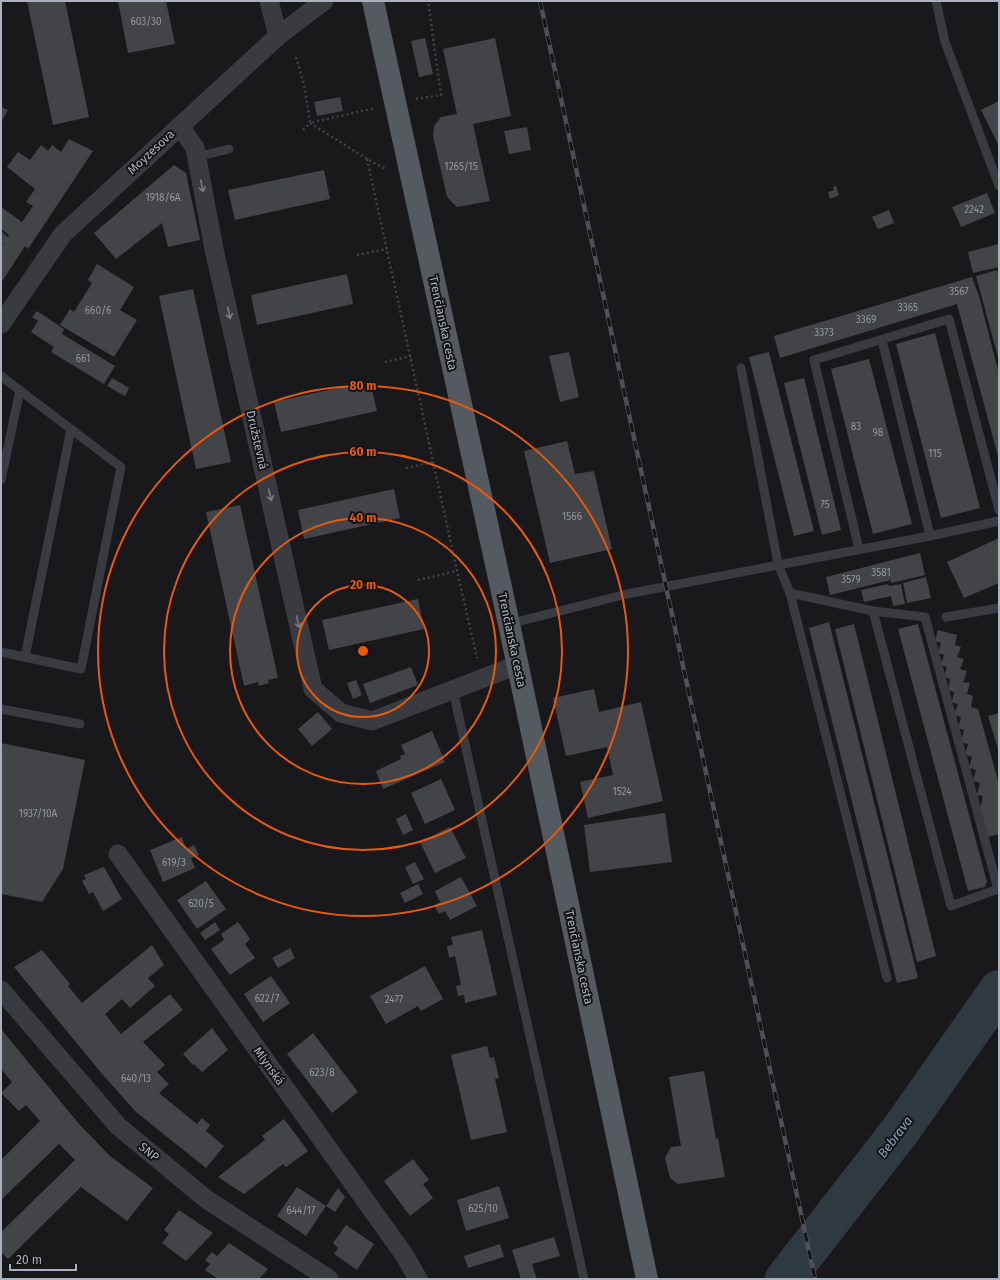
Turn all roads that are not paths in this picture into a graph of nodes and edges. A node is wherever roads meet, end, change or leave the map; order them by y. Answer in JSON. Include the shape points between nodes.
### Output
{"nodes":[{"id":1,"x":269,"y":1,"type":"edge"},
{"id":2,"x":324,"y":1,"type":"edge"},
{"id":3,"x":372,"y":1,"type":"edge"},
{"id":4,"x":936,"y":1,"type":"edge"},
{"id":5,"x":278,"y":36,"type":"junction"},
{"id":6,"x":180,"y":126,"type":"junction"},
{"id":7,"x":229,"y":149,"type":"dead end"},
{"id":8,"x":196,"y":152,"type":"junction"},
{"id":9,"x":999,"y":186,"type":"edge"},
{"id":10,"x":1,"y":324,"type":"edge"},
{"id":11,"x":882,"y":340,"type":"junction"},
{"id":12,"x":741,"y":368,"type":"dead end"},
{"id":13,"x":1,"y":376,"type":"edge"},
{"id":14,"x":20,"y":390,"type":"junction"},
{"id":15,"x":71,"y":429,"type":"junction"},
{"id":16,"x":1,"y":480,"type":"edge"},
{"id":17,"x":999,"y":510,"type":"edge"},
{"id":18,"x":999,"y":521,"type":"edge"},
{"id":19,"x":930,"y":536,"type":"junction"},
{"id":20,"x":859,"y":549,"type":"junction"},
{"id":21,"x":778,"y":564,"type":"junction"},
{"id":22,"x":790,"y":593,"type":"junction"},
{"id":23,"x":999,"y":608,"type":"edge"},
{"id":24,"x":873,"y":610,"type":"junction"},
{"id":25,"x":946,"y":617,"type":"dead end"},
{"id":26,"x":509,"y":624,"type":"junction"},
{"id":27,"x":1,"y":652,"type":"edge"},
{"id":28,"x":25,"y":657,"type":"junction"},
{"id":29,"x":517,"y":666,"type":"junction"},
{"id":30,"x":453,"y":690,"type":"junction"},
{"id":31,"x":1,"y":708,"type":"edge"},
{"id":32,"x":80,"y":724,"type":"dead end"},
{"id":33,"x":118,"y":854,"type":"dead end"},
{"id":34,"x":887,"y":978,"type":"dead end"},
{"id":35,"x":1,"y":990,"type":"edge"},
{"id":36,"x":329,"y":1279,"type":"edge"},
{"id":37,"x":418,"y":1279,"type":"edge"},
{"id":38,"x":584,"y":1279,"type":"edge"},
{"id":39,"x":647,"y":1279,"type":"edge"}],
"edges":[{"from":1,"to":5,"type":"street"},
{"from":2,"to":5,"type":"street","name":"Moyzesova"},
{"from":3,"to":26,"type":"main road","name":"Trenčianska cesta"},
{"from":4,"to":9,"type":"lane","via":[[945,42]]},
{"from":5,"to":6,"type":"street","name":"Moyzesova"},
{"from":6,"to":8,"type":"street","name":"Družstevná"},
{"from":6,"to":10,"type":"street","name":"Moyzesova","via":[[63,234]]},
{"from":7,"to":8,"type":"lane"},
{"from":8,"to":30,"type":"street","name":"Družstevná","one_way":true,"via":[[214,248],[313,689],[341,713],[372,721]]},
{"from":11,"to":17,"type":"lane","via":[[949,319]]},
{"from":11,"to":19,"type":"lane"},
{"from":11,"to":20,"type":"lane","via":[[814,360]]},
{"from":12,"to":21,"type":"lane"},
{"from":13,"to":14,"type":"lane"},
{"from":14,"to":15,"type":"lane"},
{"from":14,"to":16,"type":"lane"},
{"from":15,"to":28,"type":"lane"},
{"from":15,"to":28,"type":"lane","via":[[121,467],[81,669]]},
{"from":18,"to":19,"type":"lane"},
{"from":19,"to":20,"type":"lane"},
{"from":20,"to":21,"type":"lane"},
{"from":21,"to":22,"type":"lane"},
{"from":21,"to":26,"type":"lane","via":[[627,594]]},
{"from":22,"to":24,"type":"lane"},
{"from":22,"to":34,"type":"lane"},
{"from":23,"to":25,"type":"lane"},
{"from":24,"to":24,"type":"lane","via":[[925,618],[998,889],[951,906]]},
{"from":26,"to":29,"type":"main road","name":"Trenčianska cesta"},
{"from":27,"to":28,"type":"lane"},
{"from":29,"to":30,"type":"street"},
{"from":29,"to":39,"type":"main road","name":"Trenčianska cesta"},
{"from":30,"to":38,"type":"lane"},
{"from":31,"to":32,"type":"lane"},
{"from":33,"to":37,"type":"street","name":"Mlynská","via":[[405,1256]]},
{"from":35,"to":36,"type":"street","name":"SNP","via":[[118,1126],[206,1200]]}]}
